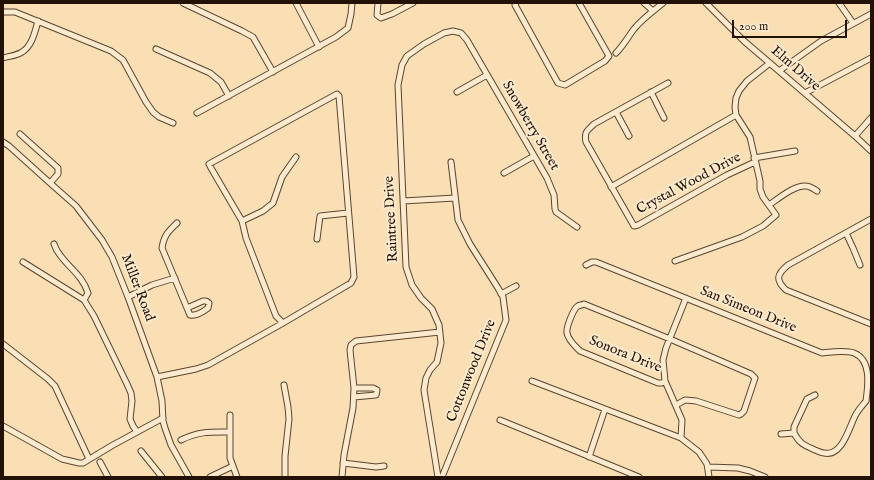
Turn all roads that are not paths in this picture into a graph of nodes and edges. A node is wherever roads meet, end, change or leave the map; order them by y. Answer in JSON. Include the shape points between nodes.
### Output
{"nodes":[{"id":1,"x":182,"y":3,"type":"edge"},
{"id":2,"x":296,"y":3,"type":"edge"},
{"id":3,"x":352,"y":3,"type":"edge"},
{"id":4,"x":378,"y":3,"type":"edge"},
{"id":5,"x":412,"y":3,"type":"edge"},
{"id":6,"x":516,"y":3,"type":"edge"},
{"id":7,"x":579,"y":3,"type":"edge"},
{"id":8,"x":644,"y":3,"type":"edge"},
{"id":9,"x":663,"y":3,"type":"edge"},
{"id":10,"x":706,"y":3,"type":"edge"},
{"id":11,"x":840,"y":3,"type":"edge"},
{"id":12,"x":653,"y":11,"type":"junction"},
{"id":13,"x":3,"y":12,"type":"edge"},
{"id":14,"x":871,"y":14,"type":"edge"},
{"id":15,"x":38,"y":21,"type":"junction"},
{"id":16,"x":853,"y":23,"type":"junction"},
{"id":17,"x":461,"y":33,"type":"joint"},
{"id":18,"x":319,"y":47,"type":"junction"},
{"id":19,"x":156,"y":49,"type":"dead end"},
{"id":20,"x":616,"y":52,"type":"dead end"},
{"id":21,"x":3,"y":58,"type":"edge"},
{"id":22,"x":871,"y":58,"type":"edge"},
{"id":23,"x":770,"y":63,"type":"junction"},
{"id":24,"x":779,"y":71,"type":"junction"},
{"id":25,"x":273,"y":72,"type":"junction"},
{"id":26,"x":486,"y":75,"type":"junction"},
{"id":27,"x":668,"y":83,"type":"dead end"},
{"id":28,"x":458,"y":92,"type":"dead end"},
{"id":29,"x":651,"y":92,"type":"junction"},
{"id":30,"x":805,"y":94,"type":"junction"},
{"id":31,"x":229,"y":96,"type":"junction"},
{"id":32,"x":616,"y":112,"type":"junction"},
{"id":33,"x":196,"y":113,"type":"dead end"},
{"id":34,"x":736,"y":115,"type":"junction"},
{"id":35,"x":664,"y":118,"type":"dead end"},
{"id":36,"x":871,"y":118,"type":"edge"},
{"id":37,"x":173,"y":123,"type":"dead end"},
{"id":38,"x":20,"y":134,"type":"dead end"},
{"id":39,"x":628,"y":136,"type":"dead end"},
{"id":40,"x":855,"y":136,"type":"junction"},
{"id":41,"x":3,"y":142,"type":"edge"},
{"id":42,"x":795,"y":151,"type":"dead end"},
{"id":43,"x":871,"y":151,"type":"edge"},
{"id":44,"x":534,"y":156,"type":"junction"},
{"id":45,"x":296,"y":157,"type":"dead end"},
{"id":46,"x":755,"y":160,"type":"junction"},
{"id":47,"x":451,"y":162,"type":"dead end"},
{"id":48,"x":504,"y":173,"type":"dead end"},
{"id":49,"x":50,"y":183,"type":"junction"},
{"id":50,"x":611,"y":187,"type":"junction"},
{"id":51,"x":817,"y":191,"type":"dead end"},
{"id":52,"x":455,"y":198,"type":"junction"},
{"id":53,"x":403,"y":201,"type":"junction"},
{"id":54,"x":769,"y":205,"type":"junction"},
{"id":55,"x":348,"y":213,"type":"junction"},
{"id":56,"x":871,"y":219,"type":"edge"},
{"id":57,"x":242,"y":221,"type":"junction"},
{"id":58,"x":177,"y":223,"type":"dead end"},
{"id":59,"x":577,"y":227,"type":"dead end"},
{"id":60,"x":846,"y":233,"type":"junction"},
{"id":61,"x":317,"y":239,"type":"dead end"},
{"id":62,"x":54,"y":244,"type":"dead end"},
{"id":63,"x":675,"y":261,"type":"dead end"},
{"id":64,"x":23,"y":262,"type":"dead end"},
{"id":65,"x":860,"y":265,"type":"dead end"},
{"id":66,"x":586,"y":266,"type":"dead end"},
{"id":67,"x":175,"y":278,"type":"junction"},
{"id":68,"x":516,"y":286,"type":"dead end"},
{"id":69,"x":501,"y":294,"type":"junction"},
{"id":70,"x":128,"y":296,"type":"junction"},
{"id":71,"x":686,"y":298,"type":"junction"},
{"id":72,"x":84,"y":300,"type":"junction"},
{"id":73,"x":187,"y":308,"type":"dead end"},
{"id":74,"x":283,"y":323,"type":"junction"},
{"id":75,"x":871,"y":324,"type":"edge"},
{"id":76,"x":440,"y":332,"type":"junction"},
{"id":77,"x":670,"y":339,"type":"junction"},
{"id":78,"x":3,"y":344,"type":"edge"},
{"id":79,"x":157,"y":377,"type":"junction"},
{"id":80,"x":532,"y":381,"type":"dead end"},
{"id":81,"x":666,"y":381,"type":"junction"},
{"id":82,"x":284,"y":385,"type":"dead end"},
{"id":83,"x":354,"y":388,"type":"junction"},
{"id":84,"x":815,"y":395,"type":"dead end"},
{"id":85,"x":354,"y":397,"type":"junction"},
{"id":86,"x":869,"y":401,"type":"edge"},
{"id":87,"x":676,"y":404,"type":"junction"},
{"id":88,"x":605,"y":409,"type":"junction"},
{"id":89,"x":230,"y":415,"type":"dead end"},
{"id":90,"x":163,"y":418,"type":"junction"},
{"id":91,"x":500,"y":420,"type":"dead end"},
{"id":92,"x":3,"y":426,"type":"edge"},
{"id":93,"x":137,"y":432,"type":"junction"},
{"id":94,"x":230,"y":432,"type":"junction"},
{"id":95,"x":794,"y":433,"type":"junction"},
{"id":96,"x":781,"y":434,"type":"dead end"},
{"id":97,"x":681,"y":438,"type":"junction"},
{"id":98,"x":181,"y":440,"type":"dead end"},
{"id":99,"x":141,"y":451,"type":"dead end"},
{"id":100,"x":589,"y":457,"type":"junction"},
{"id":101,"x":89,"y":459,"type":"junction"},
{"id":102,"x":100,"y":462,"type":"dead end"},
{"id":103,"x":343,"y":463,"type":"junction"},
{"id":104,"x":233,"y":466,"type":"junction"},
{"id":105,"x":384,"y":466,"type":"dead end"},
{"id":106,"x":708,"y":466,"type":"junction"},
{"id":107,"x":108,"y":477,"type":"edge"},
{"id":108,"x":162,"y":477,"type":"edge"},
{"id":109,"x":189,"y":477,"type":"edge"},
{"id":110,"x":210,"y":477,"type":"edge"},
{"id":111,"x":237,"y":477,"type":"edge"},
{"id":112,"x":285,"y":477,"type":"edge"},
{"id":113,"x":342,"y":477,"type":"edge"},
{"id":114,"x":438,"y":477,"type":"edge"},
{"id":115,"x":442,"y":477,"type":"edge"},
{"id":116,"x":638,"y":477,"type":"edge"},
{"id":117,"x":709,"y":477,"type":"edge"},
{"id":118,"x":765,"y":477,"type":"edge"}],
"edges":[{"from":1,"to":25,"type":"street","via":[[253,37]]},
{"from":2,"to":18,"type":"street"},
{"from":3,"to":18,"type":"street","via":[[348,28]]},
{"from":4,"to":5,"type":"street","via":[[378,15],[381,18]]},
{"from":6,"to":7,"type":"street","via":[[558,83],[565,85],[605,62],[609,56]]},
{"from":8,"to":12,"type":"street"},
{"from":9,"to":12,"type":"street"},
{"from":10,"to":23,"type":"street","name":"Elm Drive"},
{"from":11,"to":16,"type":"street"},
{"from":12,"to":20,"type":"street","via":[[640,22]]},
{"from":13,"to":15,"type":"street","via":[[15,12]]},
{"from":14,"to":16,"type":"street"},
{"from":15,"to":21,"type":"street","via":[[32,40],[23,52]]},
{"from":15,"to":37,"type":"street","via":[[111,51],[123,60],[153,112]]},
{"from":16,"to":24,"type":"street","via":[[821,41]]},
{"from":17,"to":26,"type":"street","name":"Snowberry Street"},
{"from":17,"to":53,"type":"street","name":"Raintree Drive","via":[[444,33],[407,56],[402,65],[398,85]]},
{"from":18,"to":25,"type":"street"},
{"from":19,"to":31,"type":"street","via":[[210,73],[221,82]]},
{"from":22,"to":30,"type":"street"},
{"from":23,"to":24,"type":"street","name":"Elm Drive"},
{"from":23,"to":34,"type":"street","via":[[747,81],[739,91],[736,98]]},
{"from":24,"to":30,"type":"street","name":"Elm Drive"},
{"from":25,"to":31,"type":"street"},
{"from":26,"to":28,"type":"street"},
{"from":26,"to":44,"type":"street","name":"Snowberry Street"},
{"from":27,"to":29,"type":"street"},
{"from":29,"to":32,"type":"street"},
{"from":29,"to":35,"type":"street"},
{"from":30,"to":40,"type":"street","name":"Elm Drive"},
{"from":31,"to":33,"type":"street"},
{"from":32,"to":39,"type":"street"},
{"from":32,"to":50,"type":"street","name":"Crystal Wood Drive","via":[[594,124],[585,133],[586,142]]},
{"from":34,"to":46,"type":"street","name":"Crystal Wood Drive","via":[[750,137]]},
{"from":34,"to":50,"type":"street"},
{"from":36,"to":40,"type":"street"},
{"from":38,"to":49,"type":"street","via":[[58,168],[58,174]]},
{"from":40,"to":43,"type":"street","name":"Elm Drive"},
{"from":41,"to":49,"type":"street","name":"Miller Road"},
{"from":42,"to":46,"type":"street"},
{"from":44,"to":48,"type":"street"},
{"from":44,"to":59,"type":"street","name":"Snowberry Street","via":[[554,195],[554,209]]},
{"from":45,"to":57,"type":"street","via":[[282,177],[273,203]]},
{"from":46,"to":50,"type":"street","name":"Crystal Wood Drive","via":[[634,226]]},
{"from":46,"to":54,"type":"street","name":"Crystal Wood Drive","via":[[760,188]]},
{"from":47,"to":52,"type":"street","name":"Cottonwood Drive"},
{"from":49,"to":70,"type":"street","name":"Miller Road","via":[[76,206],[102,240],[112,256]]},
{"from":51,"to":54,"type":"street","via":[[800,186]]},
{"from":52,"to":53,"type":"street"},
{"from":52,"to":69,"type":"street","name":"Cottonwood Drive","via":[[462,229]]},
{"from":53,"to":76,"type":"street","name":"Raintree Drive","via":[[406,267],[412,285],[432,309]]},
{"from":54,"to":63,"type":"street","name":"Crystal Wood Drive","via":[[776,215],[763,226],[742,237]]},
{"from":55,"to":57,"type":"street","via":[[337,94],[210,164]]},
{"from":55,"to":61,"type":"street","via":[[320,216]]},
{"from":55,"to":74,"type":"street","via":[[354,277],[351,283]]},
{"from":56,"to":60,"type":"street"},
{"from":57,"to":74,"type":"street","via":[[276,316]]},
{"from":58,"to":67,"type":"street","via":[[168,232],[162,248]]},
{"from":60,"to":65,"type":"street"},
{"from":60,"to":75,"type":"street","via":[[788,265],[781,271],[779,278],[786,290]]},
{"from":62,"to":72,"type":"street","via":[[86,287],[88,293]]},
{"from":64,"to":72,"type":"street"},
{"from":66,"to":71,"type":"street","name":"San Simeon Drive","via":[[596,262]]},
{"from":67,"to":70,"type":"street"},
{"from":67,"to":73,"type":"street"},
{"from":68,"to":69,"type":"street"},
{"from":69,"to":115,"type":"street","name":"Cottonwood Drive","via":[[506,320]]},
{"from":70,"to":79,"type":"street","name":"Miller Road"},
{"from":71,"to":77,"type":"street"},
{"from":71,"to":86,"type":"street","name":"San Simeon Drive","via":[[822,353],[854,353],[863,361],[868,372]]},
{"from":72,"to":93,"type":"street","via":[[128,384],[132,400],[130,419]]},
{"from":74,"to":79,"type":"street","via":[[208,365],[196,370]]},
{"from":76,"to":83,"type":"street","via":[[356,341],[350,350]]},
{"from":76,"to":114,"type":"street","name":"Raintree Drive","via":[[441,343],[437,362],[426,378],[424,390]]},
{"from":77,"to":81,"type":"street","via":[[663,360]]},
{"from":77,"to":81,"type":"street","name":"Sonora Drive","via":[[584,304],[575,309],[567,332],[571,342],[580,351],[658,383]]},
{"from":77,"to":87,"type":"street","via":[[751,374],[754,378],[744,411],[739,415],[696,401],[686,400]]},
{"from":78,"to":101,"type":"street","via":[[55,386]]},
{"from":79,"to":90,"type":"street","name":"Miller Road"},
{"from":80,"to":88,"type":"street"},
{"from":81,"to":87,"type":"street"},
{"from":82,"to":112,"type":"street","via":[[289,419]]},
{"from":83,"to":85,"type":"street"},
{"from":83,"to":85,"type":"street","via":[[373,388],[377,390],[377,394]]},
{"from":84,"to":95,"type":"street","via":[[807,399],[794,427]]},
{"from":85,"to":103,"type":"street"},
{"from":86,"to":95,"type":"street","via":[[860,408],[840,448],[830,453],[803,445]]},
{"from":87,"to":97,"type":"street","via":[[682,420]]},
{"from":88,"to":97,"type":"street"},
{"from":88,"to":100,"type":"street"},
{"from":89,"to":94,"type":"street"},
{"from":90,"to":93,"type":"street"},
{"from":90,"to":109,"type":"street","name":"Miller Road","via":[[171,445]]},
{"from":91,"to":100,"type":"street"},
{"from":92,"to":101,"type":"street","via":[[62,459],[79,464]]},
{"from":93,"to":101,"type":"street"},
{"from":94,"to":98,"type":"street","via":[[201,433]]},
{"from":94,"to":104,"type":"street","via":[[230,458]]},
{"from":95,"to":96,"type":"street"},
{"from":97,"to":106,"type":"street","via":[[699,452]]},
{"from":99,"to":108,"type":"street"},
{"from":100,"to":116,"type":"street"},
{"from":102,"to":107,"type":"street"},
{"from":103,"to":105,"type":"street"},
{"from":103,"to":113,"type":"street"},
{"from":104,"to":110,"type":"street"},
{"from":104,"to":111,"type":"street"},
{"from":106,"to":117,"type":"street"},
{"from":106,"to":118,"type":"street","via":[[738,468]]}]}
